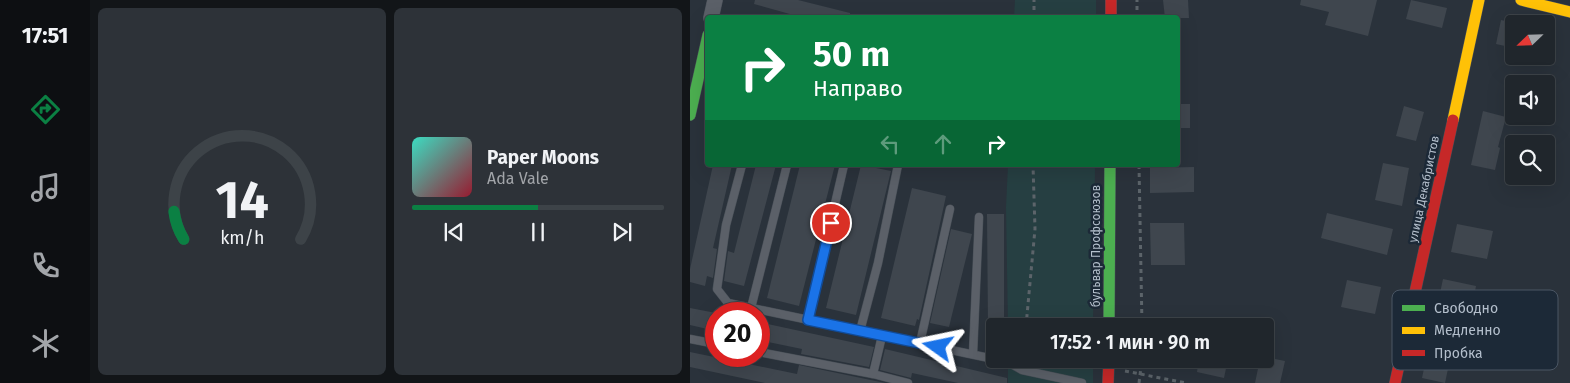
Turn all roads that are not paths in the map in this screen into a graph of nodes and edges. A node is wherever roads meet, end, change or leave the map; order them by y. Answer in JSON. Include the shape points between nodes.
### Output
{"nodes":[{"id":1,"x":715,"y":0,"type":"edge"},
{"id":2,"x":1111,"y":0,"type":"edge"},
{"id":3,"x":1479,"y":0,"type":"edge"},
{"id":4,"x":1521,"y":0,"type":"edge"},
{"id":5,"x":1570,"y":12,"type":"edge"},
{"id":6,"x":712,"y":15,"type":"edge"},
{"id":7,"x":1111,"y":15,"type":"edge"},
{"id":8,"x":705,"y":48,"type":"edge"},
{"id":9,"x":690,"y":115,"type":"edge"},
{"id":10,"x":741,"y":167,"type":"edge"},
{"id":11,"x":786,"y":167,"type":"edge"},
{"id":12,"x":844,"y":167,"type":"edge"},
{"id":13,"x":898,"y":167,"type":"edge"},
{"id":14,"x":1110,"y":167,"type":"edge"},
{"id":15,"x":950,"y":209,"type":"dead end"},
{"id":16,"x":979,"y":216,"type":"dead end"},
{"id":17,"x":1415,"y":290,"type":"edge"},
{"id":18,"x":727,"y":302,"type":"edge"},
{"id":19,"x":753,"y":302,"type":"edge"},
{"id":20,"x":770,"y":312,"type":"edge"},
{"id":21,"x":1109,"y":318,"type":"edge"},
{"id":22,"x":808,"y":320,"type":"junction"},
{"id":23,"x":860,"y":331,"type":"junction"},
{"id":24,"x":882,"y":336,"type":"junction"},
{"id":25,"x":690,"y":339,"type":"edge"},
{"id":26,"x":705,"y":342,"type":"edge"},
{"id":27,"x":920,"y":344,"type":"junction"},
{"id":28,"x":770,"y":354,"type":"edge"},
{"id":29,"x":973,"y":354,"type":"junction"},
{"id":30,"x":1109,"y":368,"type":"edge"},
{"id":31,"x":1398,"y":370,"type":"edge"},
{"id":32,"x":873,"y":374,"type":"junction"},
{"id":33,"x":908,"y":383,"type":"edge"},
{"id":34,"x":1082,"y":383,"type":"edge"},
{"id":35,"x":1108,"y":383,"type":"edge"},
{"id":36,"x":1395,"y":383,"type":"edge"}],
"edges":[{"from":1,"to":6,"type":"street"},
{"from":2,"to":7,"type":"street"},
{"from":3,"to":17,"type":"street","name":"улица Декабристов"},
{"from":4,"to":5,"type":"street"},
{"from":8,"to":9,"type":"street"},
{"from":10,"to":18,"type":"lane","via":[[726,225],[717,289]]},
{"from":11,"to":19,"type":"lane"},
{"from":12,"to":22,"type":"lane"},
{"from":13,"to":23,"type":"lane"},
{"from":14,"to":21,"type":"street","name":"бульвар Профсоюзов"},
{"from":15,"to":27,"type":"lane"},
{"from":16,"to":29,"type":"lane"},
{"from":20,"to":22,"type":"lane"},
{"from":22,"to":23,"type":"lane"},
{"from":23,"to":24,"type":"lane"},
{"from":24,"to":27,"type":"lane"},
{"from":24,"to":32,"type":"lane"},
{"from":25,"to":26,"type":"lane"},
{"from":27,"to":29,"type":"lane"},
{"from":28,"to":32,"type":"lane"},
{"from":29,"to":34,"type":"lane","via":[[1008,362],[1022,370]]},
{"from":30,"to":35,"type":"street"},
{"from":31,"to":36,"type":"street","name":"улица Декабристов"},
{"from":32,"to":33,"type":"lane"}]}
